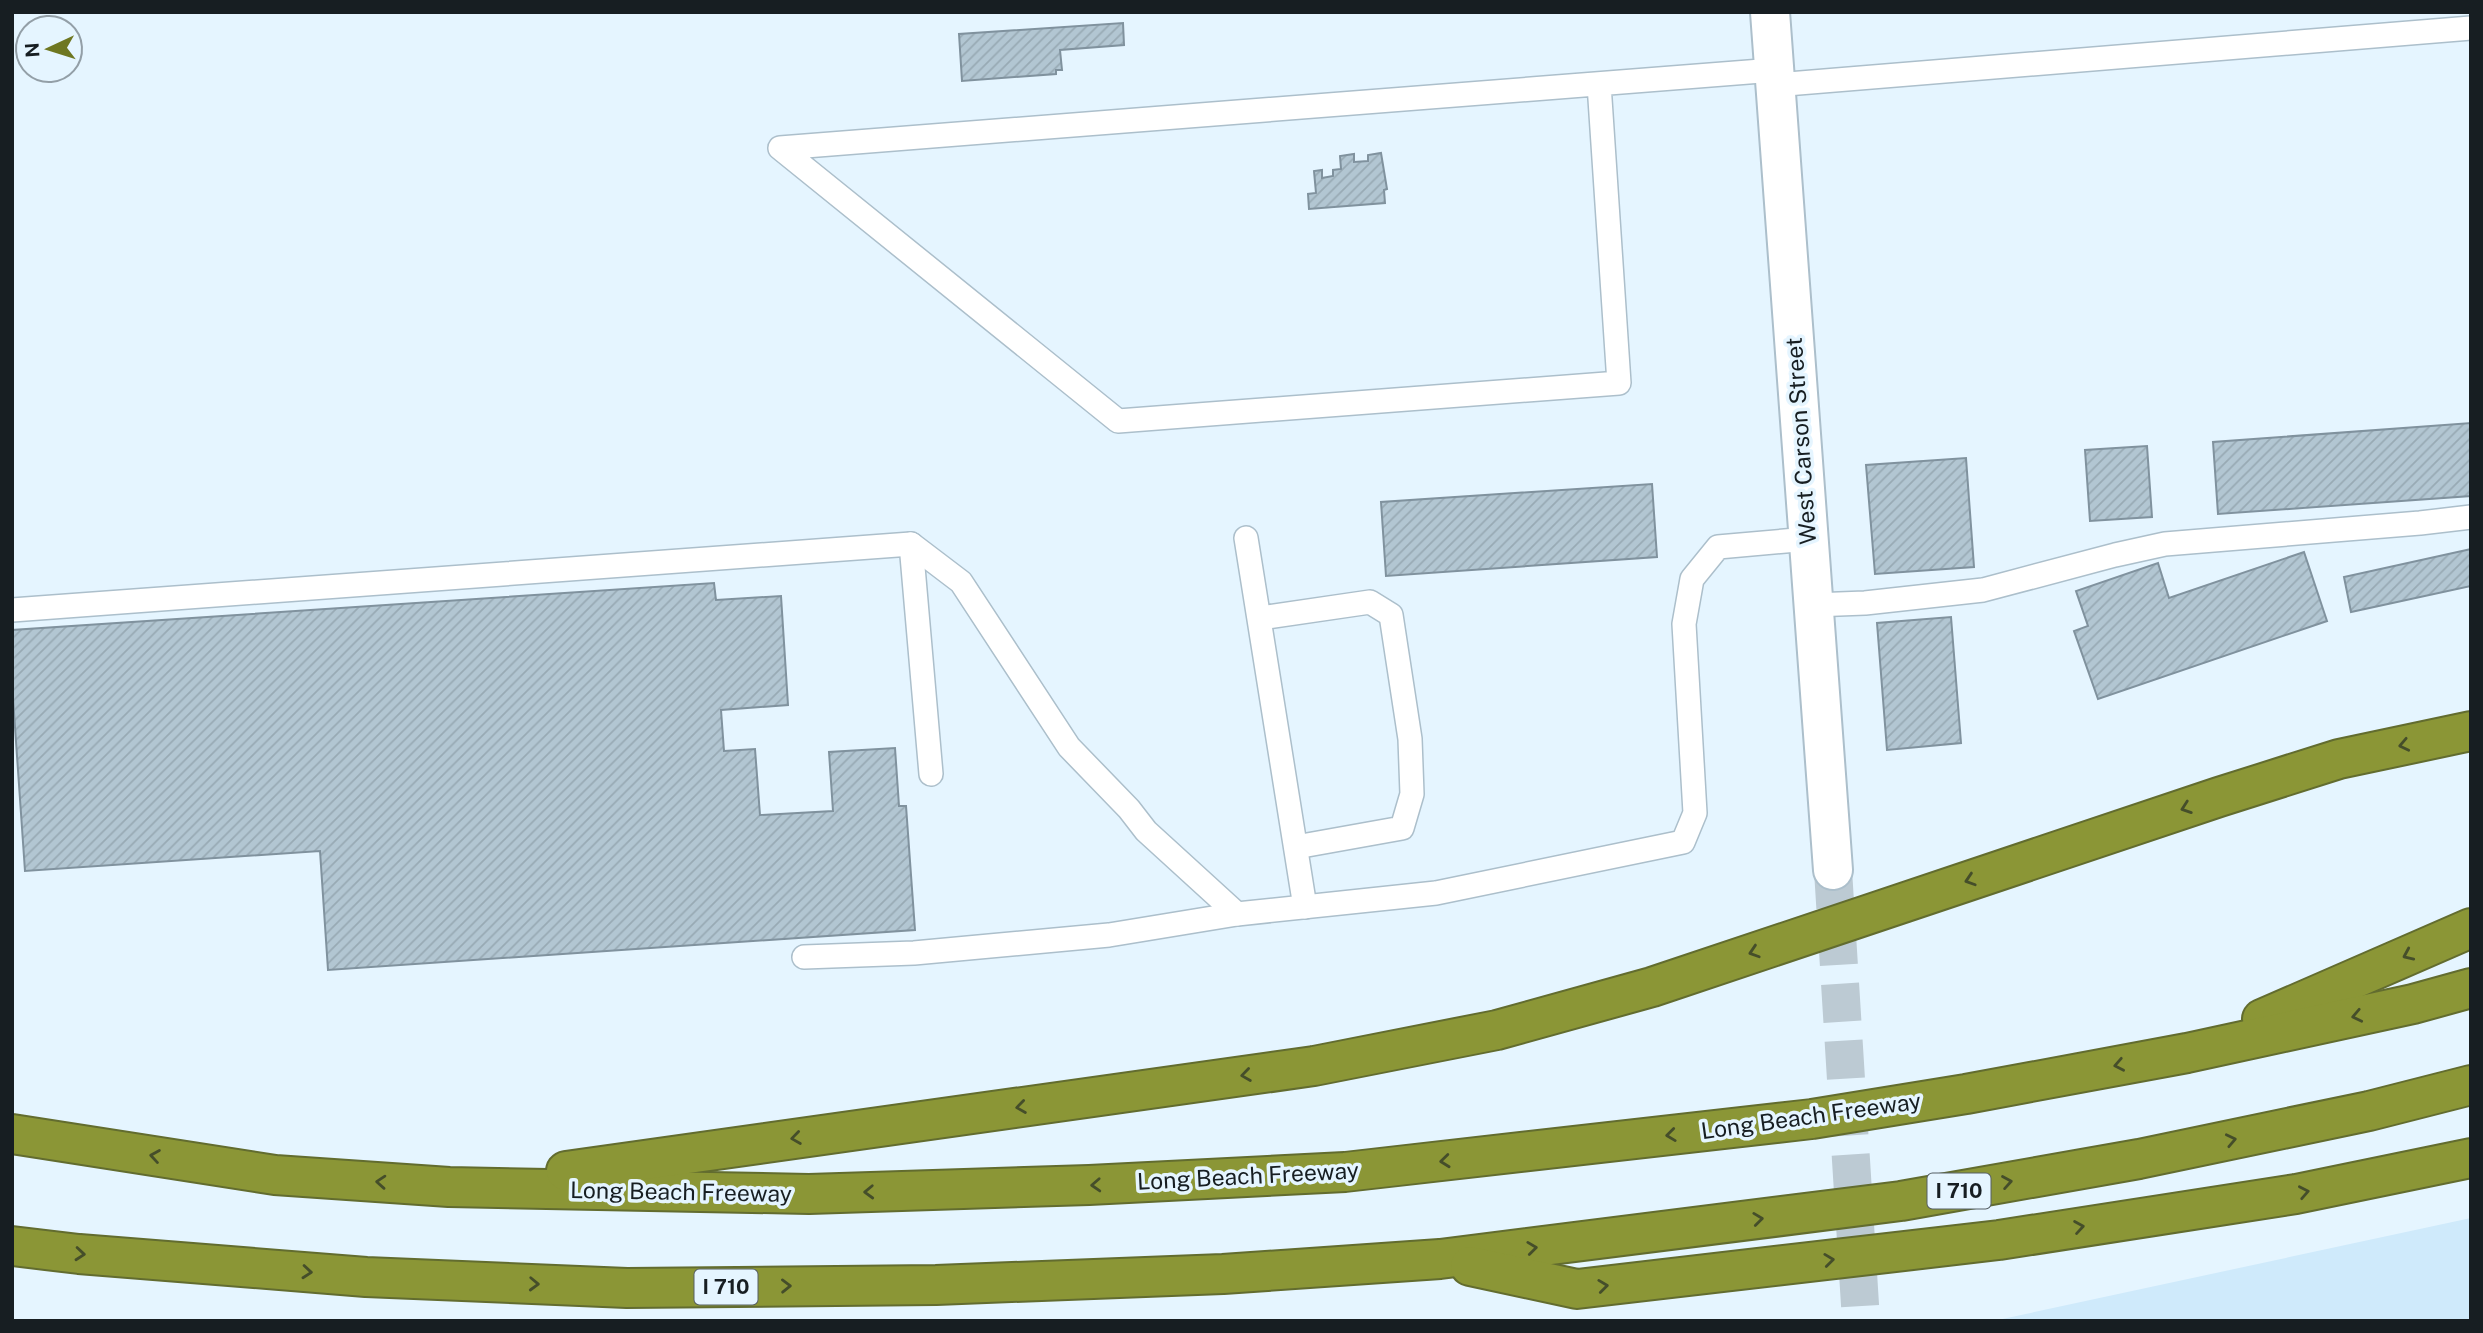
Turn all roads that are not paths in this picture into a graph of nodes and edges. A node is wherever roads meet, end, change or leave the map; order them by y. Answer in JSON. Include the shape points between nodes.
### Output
{"nodes":[{"id":1,"x":1770,"y":12,"type":"edge"},
{"id":2,"x":2471,"y":28,"type":"edge"},
{"id":3,"x":1774,"y":77,"type":"junction"},
{"id":4,"x":1599,"y":84,"type":"junction"},
{"id":5,"x":2471,"y":517,"type":"edge"},
{"id":6,"x":1246,"y":538,"type":"dead end"},
{"id":7,"x":1808,"y":539,"type":"junction"},
{"id":8,"x":911,"y":544,"type":"junction"},
{"id":9,"x":1813,"y":604,"type":"junction"},
{"id":10,"x":12,"y":610,"type":"edge"},
{"id":11,"x":1260,"y":618,"type":"junction"},
{"id":12,"x":2471,"y":731,"type":"edge"},
{"id":13,"x":931,"y":775,"type":"dead end"},
{"id":14,"x":1296,"y":847,"type":"junction"},
{"id":15,"x":1833,"y":870,"type":"tunnel mouth"},
{"id":16,"x":1305,"y":907,"type":"junction"},
{"id":17,"x":1237,"y":914,"type":"junction"},
{"id":18,"x":2471,"y":928,"type":"edge"},
{"id":19,"x":804,"y":957,"type":"dead end"},
{"id":20,"x":2471,"y":988,"type":"edge"},
{"id":21,"x":2187,"y":1053,"type":"junction"},
{"id":22,"x":2471,"y":1085,"type":"edge"},
{"id":23,"x":12,"y":1134,"type":"edge"},
{"id":24,"x":2471,"y":1158,"type":"edge"},
{"id":25,"x":449,"y":1187,"type":"junction"},
{"id":26,"x":12,"y":1246,"type":"edge"},
{"id":27,"x":1440,"y":1259,"type":"junction"}],
"edges":[{"from":1,"to":3,"type":"street","name":"West Carson Street"},
{"from":2,"to":3,"type":"lane"},
{"from":3,"to":4,"type":"lane"},
{"from":3,"to":7,"type":"street","name":"West Carson Street"},
{"from":4,"to":4,"type":"lane","via":[[1585,85],[780,148],[1118,421],[1619,383]]},
{"from":5,"to":9,"type":"lane","via":[[2165,544],[1983,590]]},
{"from":6,"to":11,"type":"lane"},
{"from":7,"to":9,"type":"street","name":"West Carson Street"},
{"from":7,"to":16,"type":"lane","via":[[1718,547],[1692,579],[1684,624],[1695,813],[1683,842],[1436,893]]},
{"from":8,"to":10,"type":"lane"},
{"from":8,"to":13,"type":"lane"},
{"from":8,"to":17,"type":"lane","via":[[961,582],[1069,747],[1146,831]]},
{"from":9,"to":15,"type":"street","name":"West Carson Street"},
{"from":11,"to":14,"type":"lane"},
{"from":11,"to":14,"type":"lane","via":[[1370,602],[1391,615],[1410,739],[1412,794],[1402,828]]},
{"from":12,"to":25,"type":"highway","one_way":true,"via":[[2339,759],[1652,986],[1497,1030],[1314,1066]]},
{"from":14,"to":16,"type":"lane"},
{"from":16,"to":17,"type":"lane"},
{"from":17,"to":19,"type":"lane","via":[[1109,935],[914,953]]},
{"from":18,"to":21,"type":"highway","one_way":true},
{"from":20,"to":21,"type":"highway","name":"Long Beach Freeway","one_way":true},
{"from":21,"to":25,"type":"highway","name":"Long Beach Freeway","one_way":true,"via":[[1812,1119],[1345,1172],[809,1194]]},
{"from":27,"to":22,"type":"highway","number":"I 710","one_way":true,"via":[[1901,1201],[2138,1159]]},
{"from":25,"to":23,"type":"highway","name":"Long Beach Freeway","one_way":true,"via":[[275,1175]]},
{"from":27,"to":24,"type":"highway","one_way":true,"via":[[1577,1289],[1999,1240],[2296,1194]]},
{"from":26,"to":27,"type":"highway","number":"I 710","one_way":true,"via":[[366,1277],[627,1288],[936,1285]]}]}
